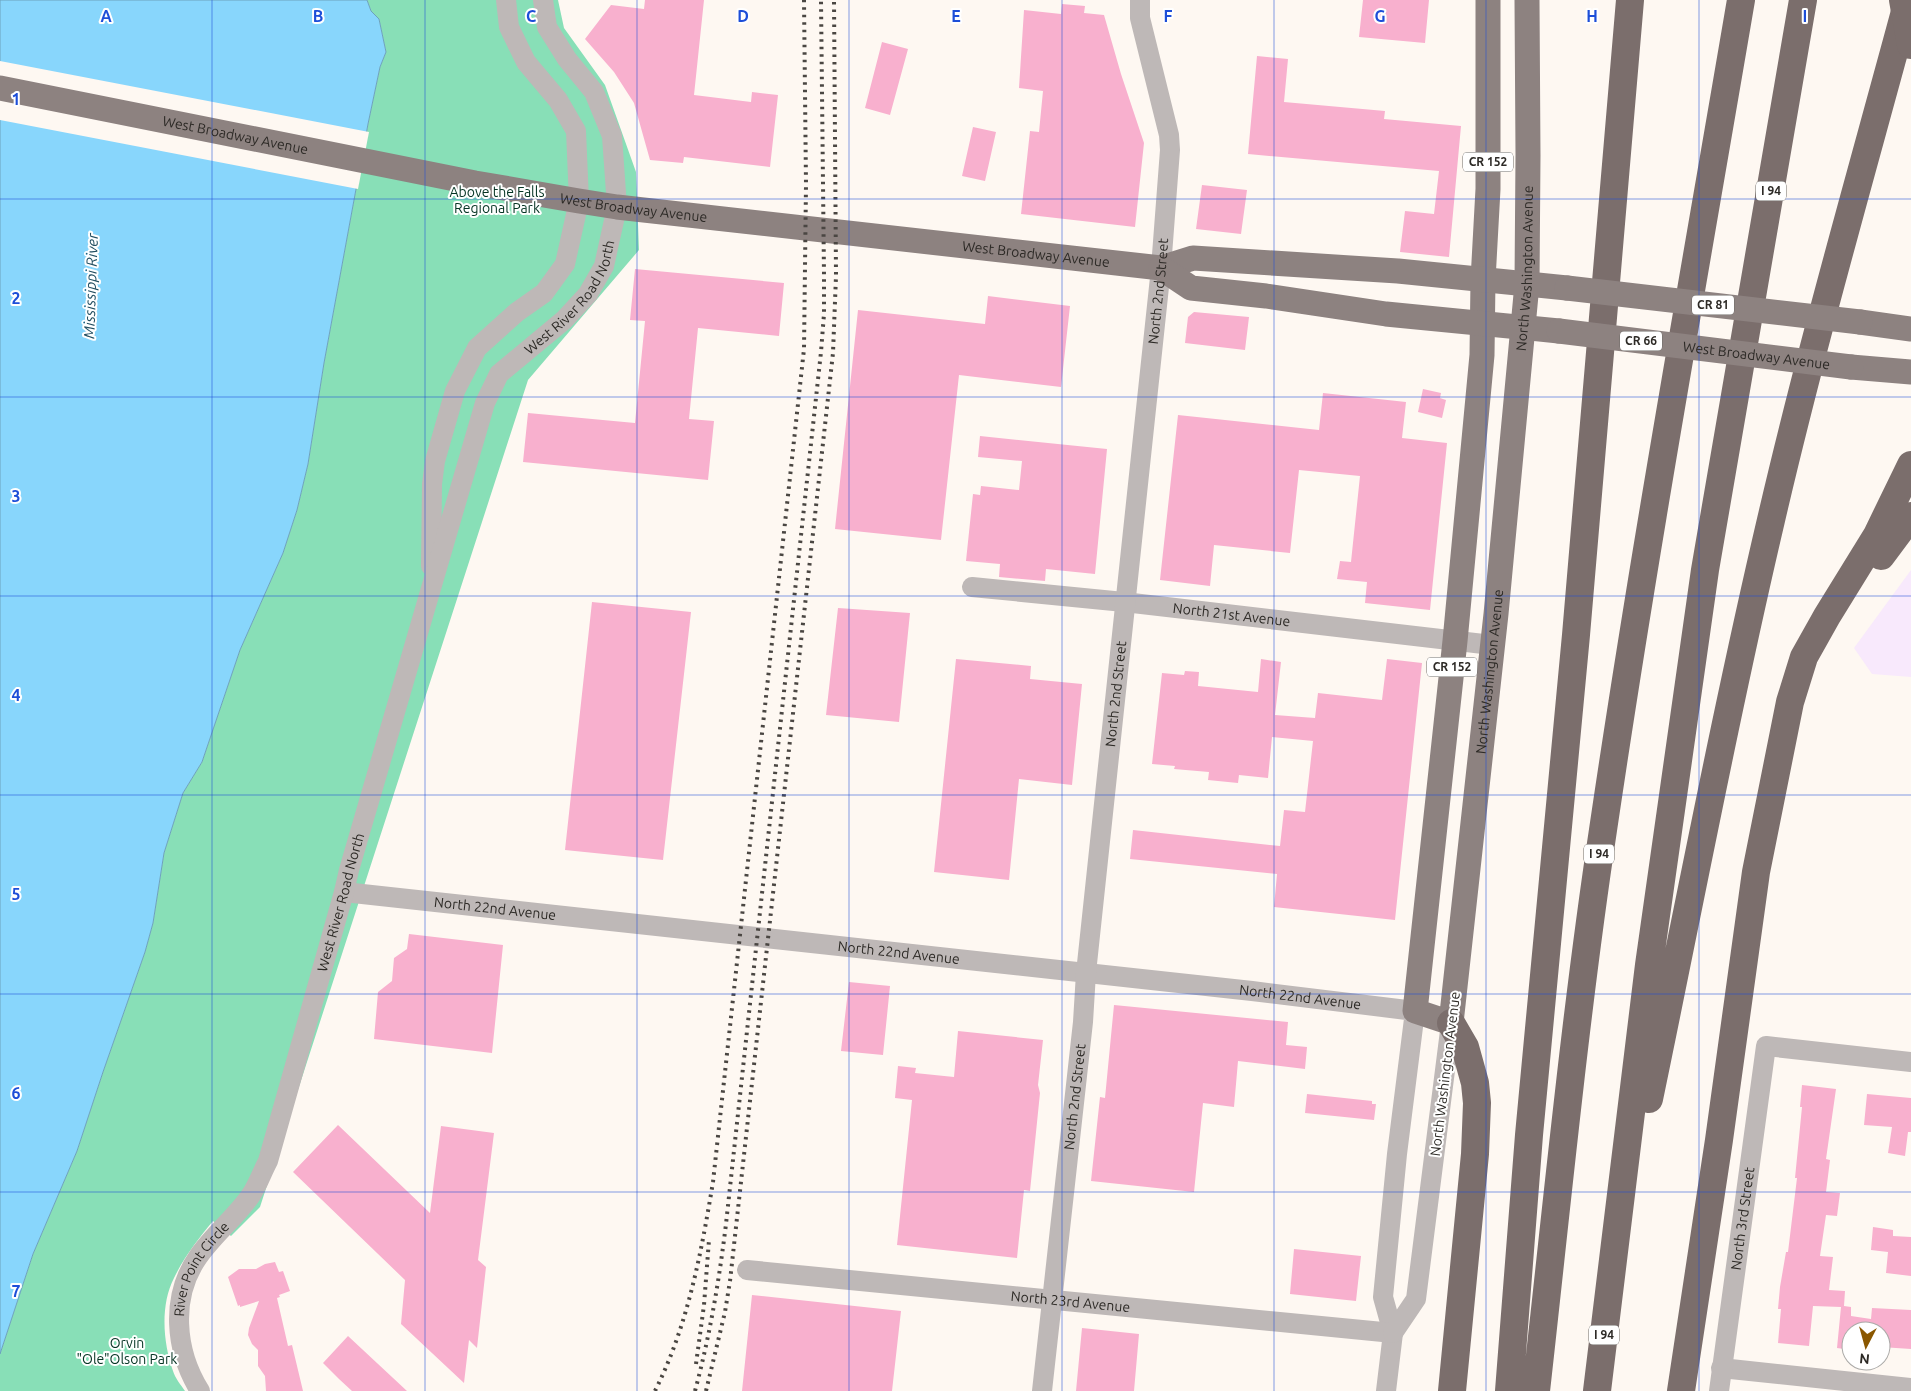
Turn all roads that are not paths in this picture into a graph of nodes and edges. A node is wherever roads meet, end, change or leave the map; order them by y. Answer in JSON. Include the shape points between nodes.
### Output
{"nodes":[{"id":1,"x":506,"y":0,"type":"edge"},
{"id":2,"x":543,"y":0,"type":"edge"},
{"id":3,"x":1140,"y":0,"type":"edge"},
{"id":4,"x":1488,"y":0,"type":"edge"},
{"id":5,"x":1527,"y":0,"type":"edge"},
{"id":6,"x":1630,"y":0,"type":"edge"},
{"id":7,"x":1741,"y":0,"type":"edge"},
{"id":8,"x":1803,"y":0,"type":"edge"},
{"id":9,"x":1903,"y":0,"type":"edge"},
{"id":10,"x":1908,"y":0,"type":"edge"},
{"id":11,"x":1911,"y":45,"type":"edge"},
{"id":12,"x":0,"y":88,"type":"edge"},
{"id":13,"x":579,"y":201,"type":"junction"},
{"id":14,"x":617,"y":207,"type":"junction"},
{"id":15,"x":1161,"y":268,"type":"junction"},
{"id":16,"x":1492,"y":280,"type":"junction"},
{"id":17,"x":1527,"y":284,"type":"junction"},
{"id":18,"x":1503,"y":325,"type":"junction"},
{"id":19,"x":1911,"y":329,"type":"edge"},
{"id":20,"x":1911,"y":372,"type":"edge"},
{"id":21,"x":1911,"y":465,"type":"edge"},
{"id":22,"x":1911,"y":516,"type":"edge"},
{"id":23,"x":972,"y":587,"type":"dead end"},
{"id":24,"x":432,"y":590,"type":"junction"},
{"id":25,"x":1124,"y":602,"type":"junction"},
{"id":26,"x":1455,"y":641,"type":"junction"},
{"id":27,"x":1492,"y":645,"type":"junction"},
{"id":28,"x":1790,"y":702,"type":"junction"},
{"id":29,"x":344,"y":892,"type":"junction"},
{"id":30,"x":1086,"y":973,"type":"junction"},
{"id":31,"x":1415,"y":1011,"type":"junction"},
{"id":32,"x":1451,"y":1023,"type":"junction"},
{"id":33,"x":1911,"y":1062,"type":"edge"},
{"id":34,"x":240,"y":1209,"type":"joint"},
{"id":35,"x":747,"y":1270,"type":"dead end"},
{"id":36,"x":1611,"y":1279,"type":"junction"},
{"id":37,"x":1052,"y":1300,"type":"junction"},
{"id":38,"x":1393,"y":1333,"type":"junction"},
{"id":39,"x":1722,"y":1368,"type":"junction"},
{"id":40,"x":1911,"y":1388,"type":"edge"},
{"id":41,"x":200,"y":1391,"type":"edge"},
{"id":42,"x":1042,"y":1391,"type":"edge"},
{"id":43,"x":1386,"y":1391,"type":"edge"},
{"id":44,"x":1452,"y":1391,"type":"edge"},
{"id":45,"x":1509,"y":1391,"type":"edge"},
{"id":46,"x":1536,"y":1391,"type":"edge"},
{"id":47,"x":1597,"y":1391,"type":"edge"},
{"id":48,"x":1681,"y":1391,"type":"edge"},
{"id":49,"x":1719,"y":1391,"type":"edge"}],
"edges":[{"from":1,"to":13,"type":"street","name":"West River Road North","via":[[509,27],[526,62],[558,100],[576,131]]},
{"from":2,"to":14,"type":"street","name":"West River Road North","via":[[547,27],[594,92],[612,136]]},
{"from":3,"to":15,"type":"street","name":"North 2nd Street","via":[[1140,18],[1169,135]]},
{"from":4,"to":16,"type":"main road","name":"North Washington Avenue","number":"CR 152","via":[[1488,189]]},
{"from":5,"to":17,"type":"main road","name":"North Washington Avenue","number":"CR 152"},
{"from":6,"to":45,"type":"highway"},
{"from":7,"to":46,"type":"highway","number":"I 94","via":[[1604,822]]},
{"from":8,"to":36,"type":"highway","number":"I 94","via":[[1704,580],[1649,965]]},
{"from":9,"to":11,"type":"highway","bridge":true},
{"from":10,"to":36,"type":"highway","via":[[1772,516],[1732,688],[1698,867]]},
{"from":12,"to":13,"type":"main road","name":"West Broadway Avenue","number":"CR 66"},
{"from":13,"to":14,"type":"main road","name":"West Broadway Avenue","number":"CR 66"},
{"from":13,"to":24,"type":"street","name":"West River Road North","via":[[565,264],[544,293],[516,312],[477,348],[455,391],[435,461],[432,484]]},
{"from":14,"to":15,"type":"main road","name":"West Broadway Avenue","number":"CR 66"},
{"from":14,"to":24,"type":"street","name":"West River Road North","via":[[604,266],[588,294],[564,320],[499,374],[485,403]]},
{"from":15,"to":16,"type":"main road","name":"West Broadway Avenue","number":"CR 66","via":[[1193,258]]},
{"from":15,"to":18,"type":"main road","name":"West Broadway Avenue","number":"CR 66","via":[[1192,288],[1386,314]]},
{"from":15,"to":25,"type":"street","name":"North 2nd Street"},
{"from":16,"to":17,"type":"main road","name":"West Broadway Avenue","number":"CR 81"},
{"from":16,"to":18,"type":"main road","name":"North Washington Avenue","number":"CR 152"},
{"from":17,"to":18,"type":"main road","name":"North Washington Avenue","number":"CR 152"},
{"from":17,"to":19,"type":"main road","name":"West Broadway Avenue","number":"CR 81","bridge":true},
{"from":18,"to":20,"type":"main road","name":"West Broadway Avenue","number":"CR 66","bridge":true},
{"from":18,"to":26,"type":"main road","name":"North Washington Avenue","number":"CR 152","via":[[1481,364]]},
{"from":18,"to":27,"type":"main road","name":"North Washington Avenue","number":"CR 152"},
{"from":21,"to":28,"type":"highway","via":[[1877,535],[1804,656]]},
{"from":22,"to":28,"type":"highway","via":[[1831,631]]},
{"from":23,"to":25,"type":"street","name":"North 21st Avenue"},
{"from":24,"to":29,"type":"street","name":"West River Road North"},
{"from":25,"to":26,"type":"street","name":"North 21st Avenue"},
{"from":25,"to":30,"type":"street","name":"North 2nd Street"},
{"from":26,"to":27,"type":"street","name":"North 21st Avenue"},
{"from":26,"to":31,"type":"main road","name":"North Washington Avenue","number":"CR 152"},
{"from":27,"to":32,"type":"main road","name":"North Washington Avenue","number":"CR 152"},
{"from":28,"to":48,"type":"highway","via":[[1756,872]]},
{"from":29,"to":30,"type":"street","name":"North 22nd Avenue"},
{"from":29,"to":34,"type":"street","name":"West River Road North","via":[[268,1161]]},
{"from":30,"to":31,"type":"street","name":"North 22nd Avenue"},
{"from":30,"to":37,"type":"street","name":"North 2nd Street"},
{"from":31,"to":32,"type":"main road","name":"North 22nd Avenue"},
{"from":31,"to":38,"type":"street","name":"North Washington Avenue","number":"CR 152","via":[[1383,1297]]},
{"from":32,"to":38,"type":"street","name":"North Washington Avenue","number":"CR 152","via":[[1416,1299]]},
{"from":32,"to":44,"type":"highway","via":[[1465,1047],[1477,1103]]},
{"from":33,"to":39,"type":"street","name":"North 3rd Street","via":[[1766,1046]]},
{"from":34,"to":41,"type":"street","name":"River Point Circle","via":[[198,1257],[182,1292],[178,1322],[182,1353],[191,1378]]},
{"from":35,"to":37,"type":"street","name":"North 23rd Avenue"},
{"from":36,"to":47,"type":"highway","number":"I 94"},
{"from":37,"to":38,"type":"street","name":"North 23rd Avenue"},
{"from":37,"to":42,"type":"street","name":"North 2nd Street"},
{"from":38,"to":43,"type":"street","name":"North Washington Avenue","number":"CR 152"},
{"from":39,"to":40,"type":"street"},
{"from":39,"to":49,"type":"street","name":"North 3rd Street"}]}
